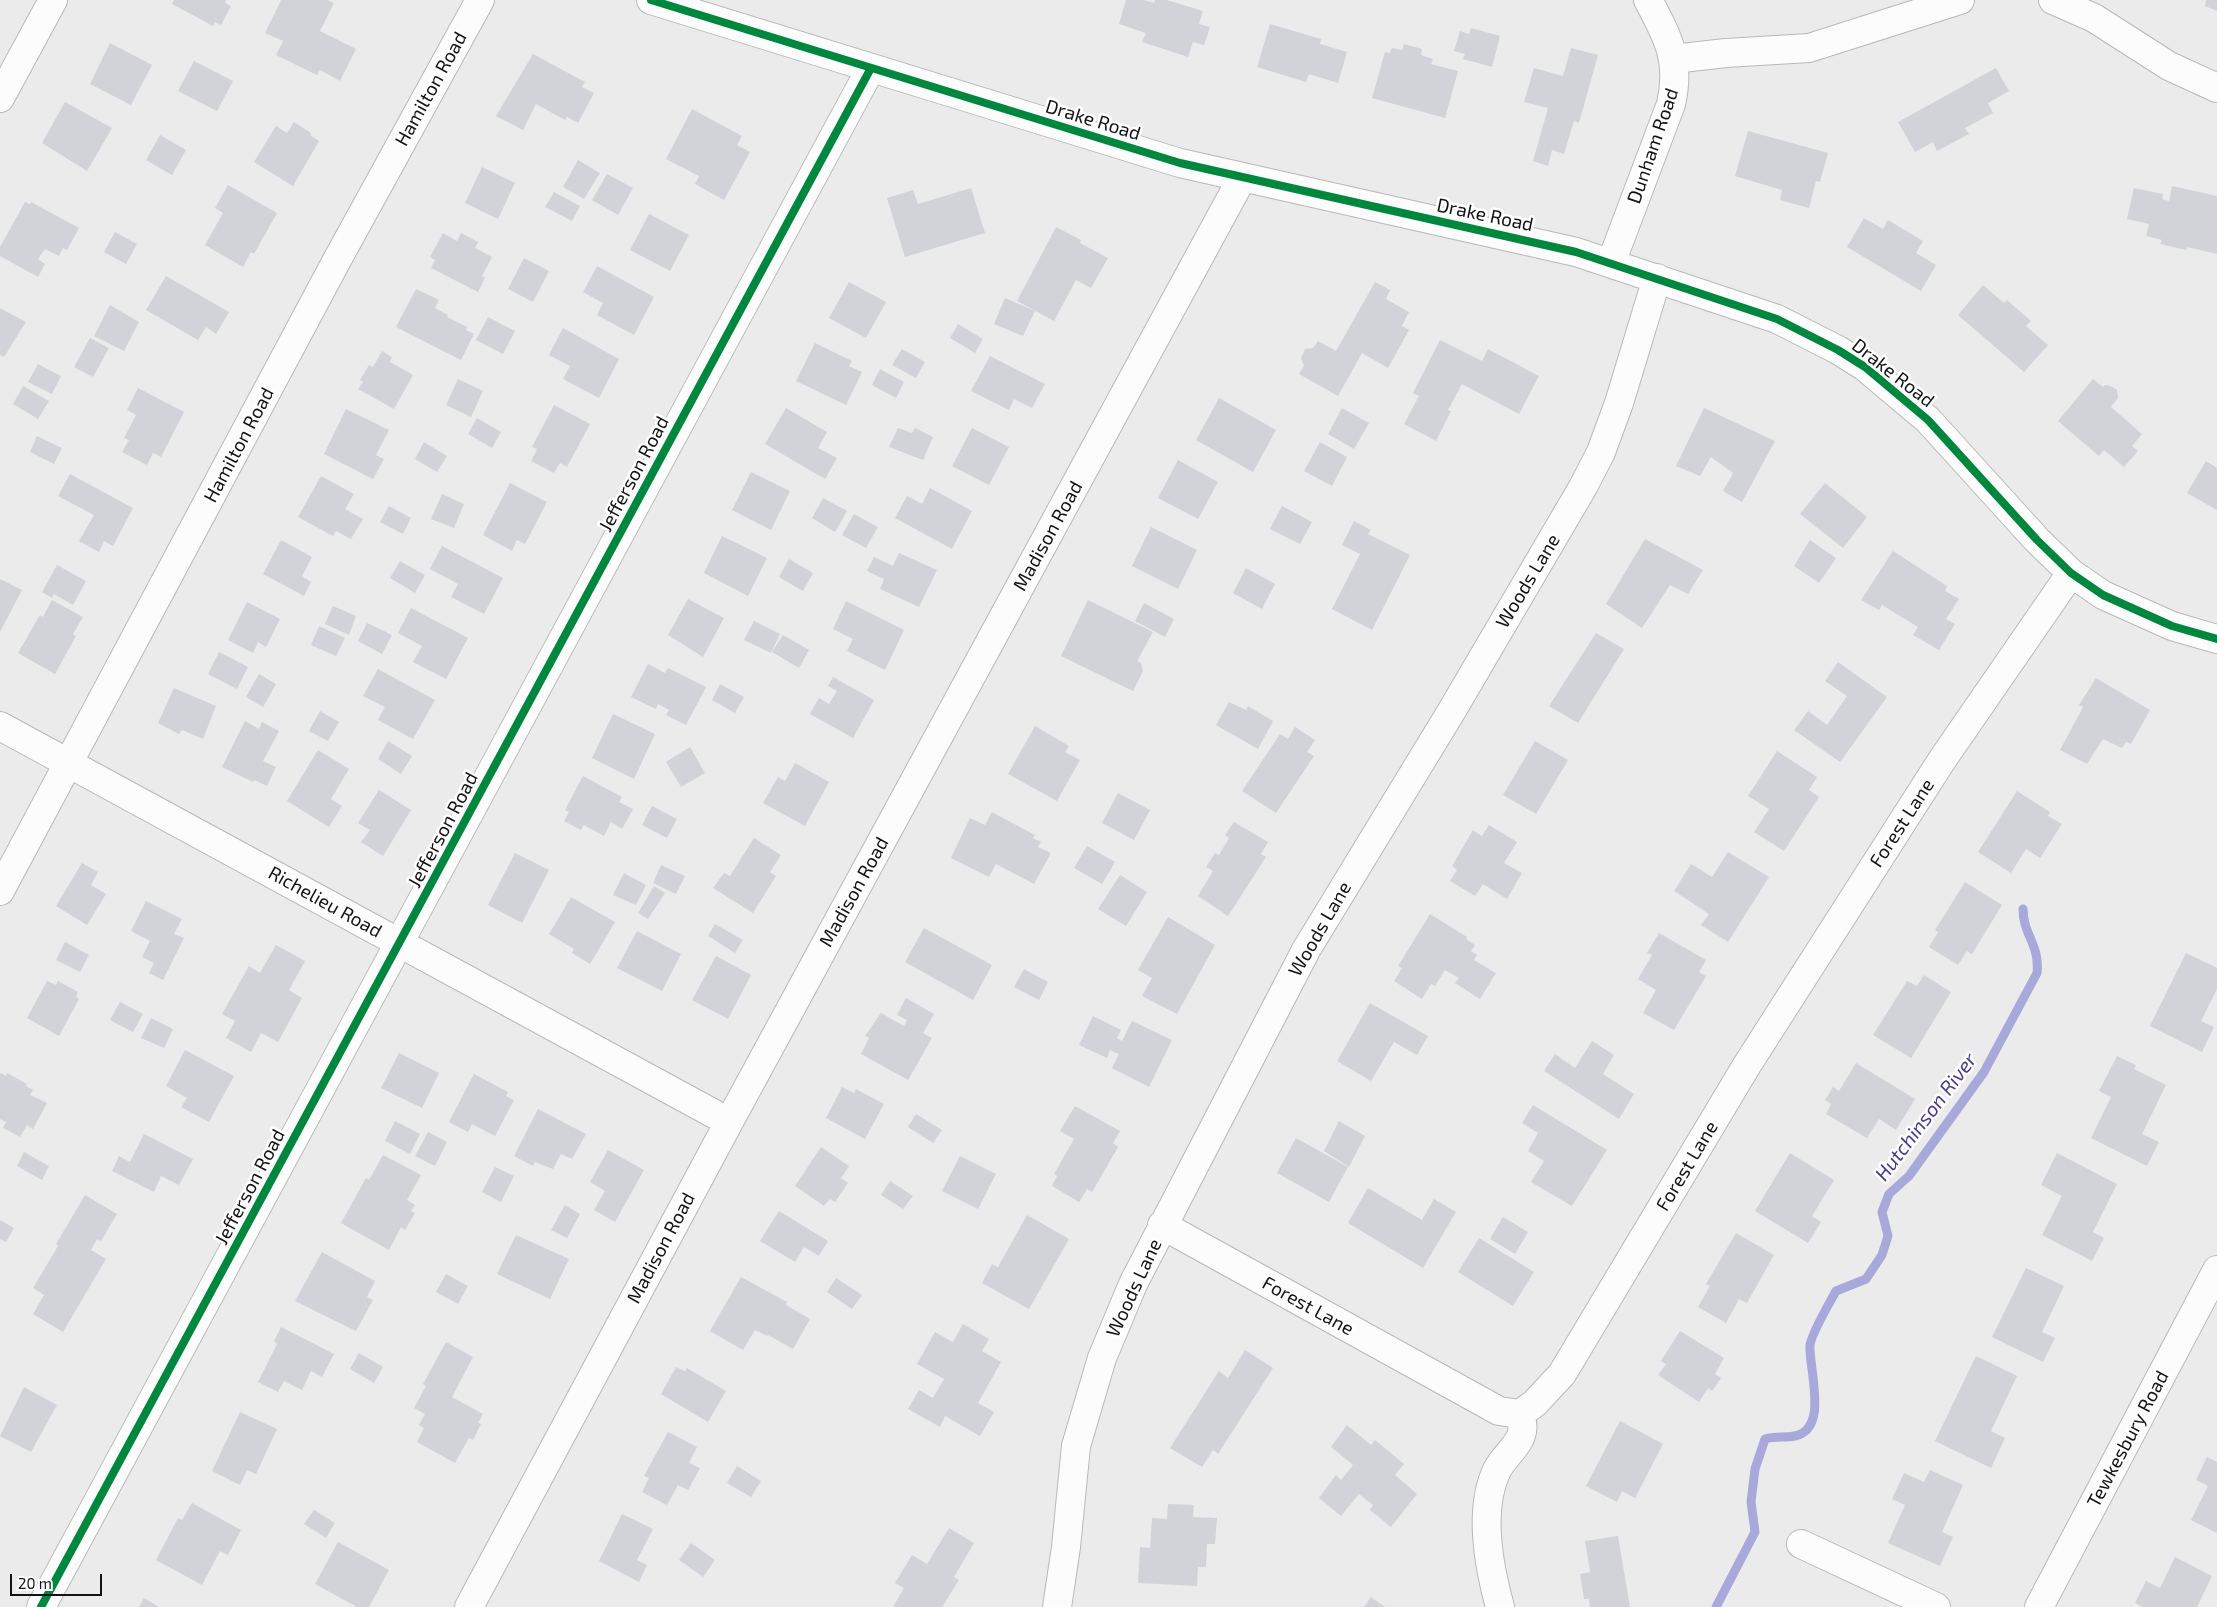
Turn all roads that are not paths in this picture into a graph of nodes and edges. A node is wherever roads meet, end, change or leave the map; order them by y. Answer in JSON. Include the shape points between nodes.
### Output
{"nodes":[{"id":1,"x":53,"y":0,"type":"edge"},
{"id":2,"x":480,"y":0,"type":"edge"},
{"id":3,"x":651,"y":0,"type":"edge"},
{"id":4,"x":1648,"y":0,"type":"edge"},
{"id":5,"x":1960,"y":0,"type":"edge"},
{"id":6,"x":2053,"y":0,"type":"edge"},
{"id":7,"x":1673,"y":59,"type":"junction"},
{"id":8,"x":871,"y":68,"type":"junction"},
{"id":9,"x":2217,"y":88,"type":"edge"},
{"id":10,"x":0,"y":98,"type":"edge"},
{"id":11,"x":1242,"y":178,"type":"junction"},
{"id":12,"x":1611,"y":263,"type":"junction"},
{"id":13,"x":1657,"y":278,"type":"junction"},
{"id":14,"x":2071,"y":573,"type":"junction"},
{"id":15,"x":2217,"y":640,"type":"edge"},
{"id":16,"x":0,"y":726,"type":"edge"},
{"id":17,"x":69,"y":763,"type":"junction"},
{"id":18,"x":0,"y":891,"type":"edge"},
{"id":19,"x":400,"y":944,"type":"junction"},
{"id":20,"x":729,"y":1122,"type":"junction"},
{"id":21,"x":1162,"y":1226,"type":"junction"},
{"id":22,"x":2217,"y":1270,"type":"edge"},
{"id":23,"x":1520,"y":1414,"type":"junction"},
{"id":24,"x":1801,"y":1544,"type":"dead end"},
{"id":25,"x":41,"y":1607,"type":"edge"},
{"id":26,"x":469,"y":1607,"type":"edge"},
{"id":27,"x":1057,"y":1607,"type":"edge"},
{"id":28,"x":1500,"y":1607,"type":"edge"},
{"id":29,"x":1936,"y":1607,"type":"edge"},
{"id":30,"x":2039,"y":1607,"type":"edge"}],
"edges":[{"from":1,"to":10,"type":"street"},
{"from":2,"to":17,"type":"street","name":"Hamilton Road","via":[[337,260]]},
{"from":3,"to":8,"type":"street","name":"Drake Road"},
{"from":4,"to":7,"type":"street","name":"Dunham Road","via":[[1667,34]]},
{"from":5,"to":7,"type":"street","via":[[1809,48]]},
{"from":6,"to":9,"type":"street","via":[[2094,18],[2169,66]]},
{"from":7,"to":12,"type":"street","name":"Dunham Road","via":[[1676,83],[1670,104]]},
{"from":8,"to":11,"type":"street","name":"Drake Road","via":[[1180,163]]},
{"from":8,"to":19,"type":"street","name":"Jefferson Road"},
{"from":11,"to":12,"type":"street","name":"Drake Road","via":[[1576,252]]},
{"from":11,"to":20,"type":"street","name":"Madison Road"},
{"from":12,"to":13,"type":"street","name":"Drake Road"},
{"from":13,"to":14,"type":"street","name":"Drake Road","via":[[1777,319],[1866,367],[1928,420]]},
{"from":13,"to":21,"type":"street","name":"Woods Lane","via":[[1619,403],[1601,452],[1583,487],[1306,950]]},
{"from":14,"to":15,"type":"street","name":"Drake Road","via":[[2120,603],[2172,626]]},
{"from":14,"to":23,"type":"street","name":"Forest Lane","via":[[1942,760],[1757,1049],[1562,1374]]},
{"from":16,"to":17,"type":"street","name":"Richelieu Road"},
{"from":17,"to":18,"type":"street","name":"Hamilton Road"},
{"from":17,"to":19,"type":"street","name":"Richelieu Road"},
{"from":19,"to":20,"type":"street","name":"Richelieu Road"},
{"from":19,"to":25,"type":"street","name":"Jefferson Road"},
{"from":20,"to":26,"type":"street","name":"Madison Road"},
{"from":21,"to":23,"type":"street","name":"Forest Lane","via":[[1499,1410]]},
{"from":21,"to":27,"type":"street","name":"Woods Lane","via":[[1102,1358],[1078,1438]]},
{"from":22,"to":30,"type":"street","name":"Tewkesbury Road"},
{"from":23,"to":28,"type":"street","via":[[1524,1424],[1521,1438],[1497,1470],[1487,1501],[1492,1579]]},
{"from":24,"to":29,"type":"street"}]}
